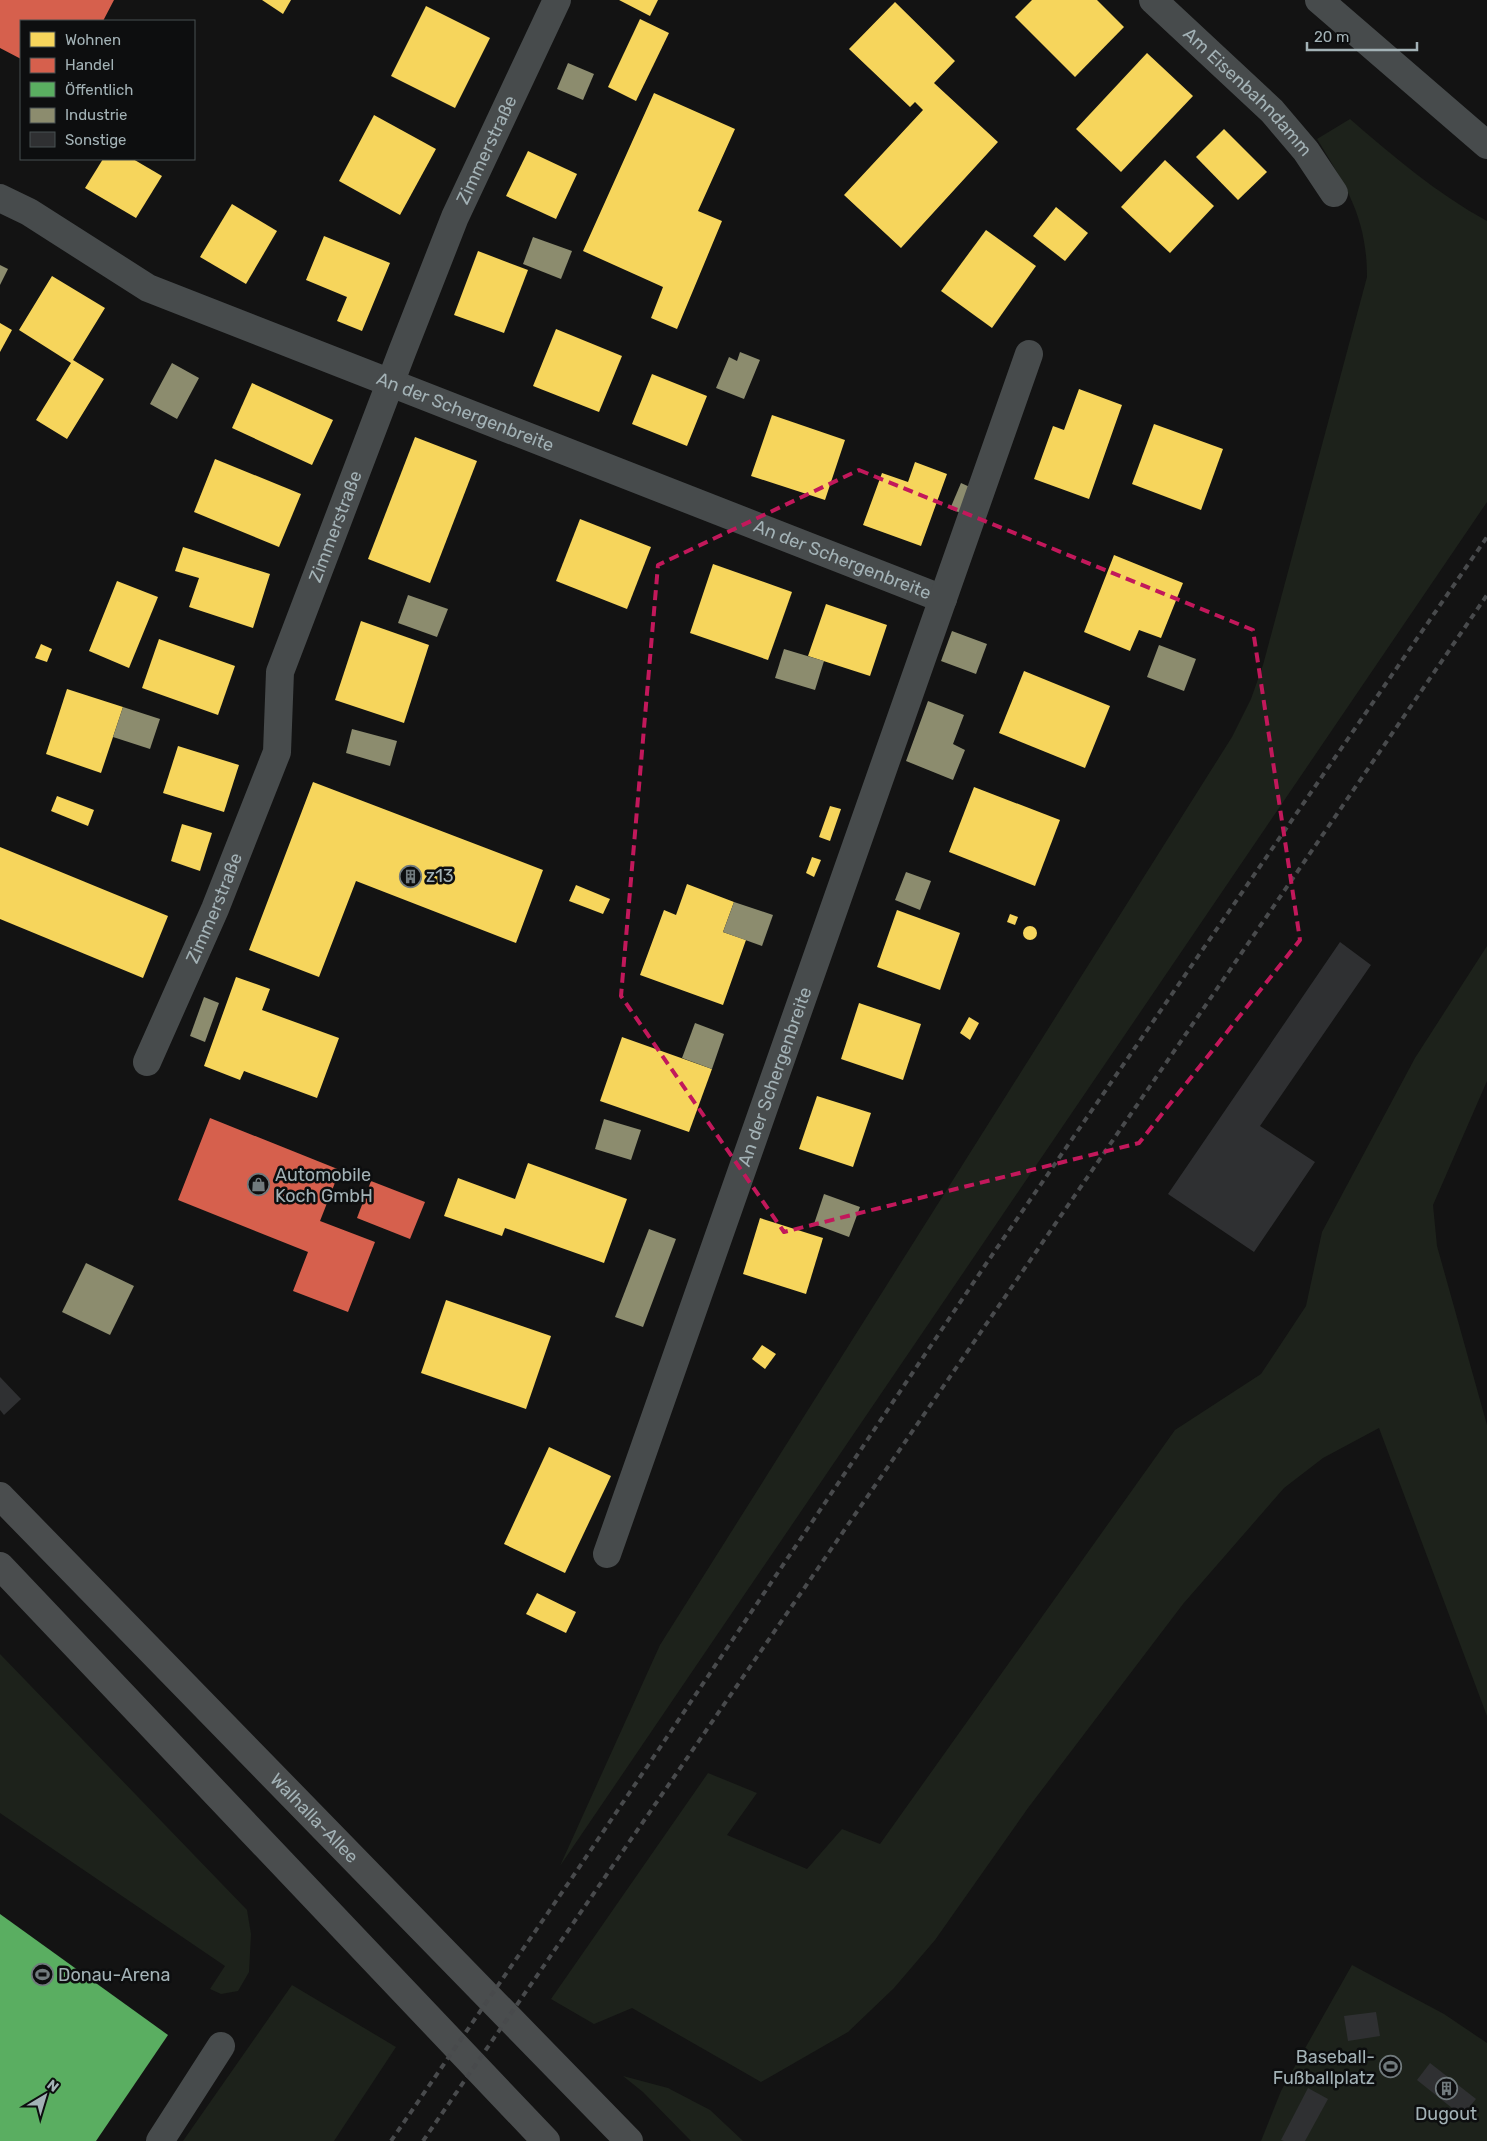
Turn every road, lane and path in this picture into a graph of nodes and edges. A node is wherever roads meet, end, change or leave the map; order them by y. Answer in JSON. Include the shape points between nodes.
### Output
{"nodes":[{"id":1,"x":557,"y":0,"type":"edge"},
{"id":2,"x":1153,"y":0,"type":"edge"},
{"id":3,"x":1319,"y":0,"type":"edge"},
{"id":4,"x":1487,"y":145,"type":"edge"},
{"id":5,"x":1334,"y":193,"type":"dead end"},
{"id":6,"x":0,"y":198,"type":"edge"},
{"id":7,"x":1029,"y":354,"type":"dead end"},
{"id":8,"x":390,"y":382,"type":"junction"},
{"id":9,"x":943,"y":599,"type":"junction"},
{"id":10,"x":147,"y":1062,"type":"dead end"},
{"id":11,"x":0,"y":1496,"type":"edge"},
{"id":12,"x":607,"y":1554,"type":"dead end"},
{"id":13,"x":0,"y":1566,"type":"edge"},
{"id":14,"x":221,"y":2046,"type":"dead end"},
{"id":15,"x":160,"y":2141,"type":"edge"},
{"id":16,"x":546,"y":2141,"type":"edge"},
{"id":17,"x":629,"y":2141,"type":"edge"}],
"edges":[{"from":1,"to":8,"type":"street","name":"Zimmerstraße","via":[[454,217]]},
{"from":2,"to":5,"type":"street","name":"Am Eisenbahndamm","via":[[1272,111],[1306,151]]},
{"from":3,"to":4,"type":"street"},
{"from":6,"to":8,"type":"street","name":"An der Schergenbreite","via":[[29,212],[148,288]]},
{"from":7,"to":9,"type":"street","name":"An der Schergenbreite"},
{"from":8,"to":9,"type":"street","name":"An der Schergenbreite"},
{"from":8,"to":10,"type":"street","name":"Zimmerstraße","via":[[280,672],[277,752],[215,909]]},
{"from":9,"to":12,"type":"street","name":"An der Schergenbreite"},
{"from":11,"to":17,"type":"main road","name":"Walhalla-Allee"},
{"from":13,"to":16,"type":"main road"},
{"from":14,"to":15,"type":"street"}]}
